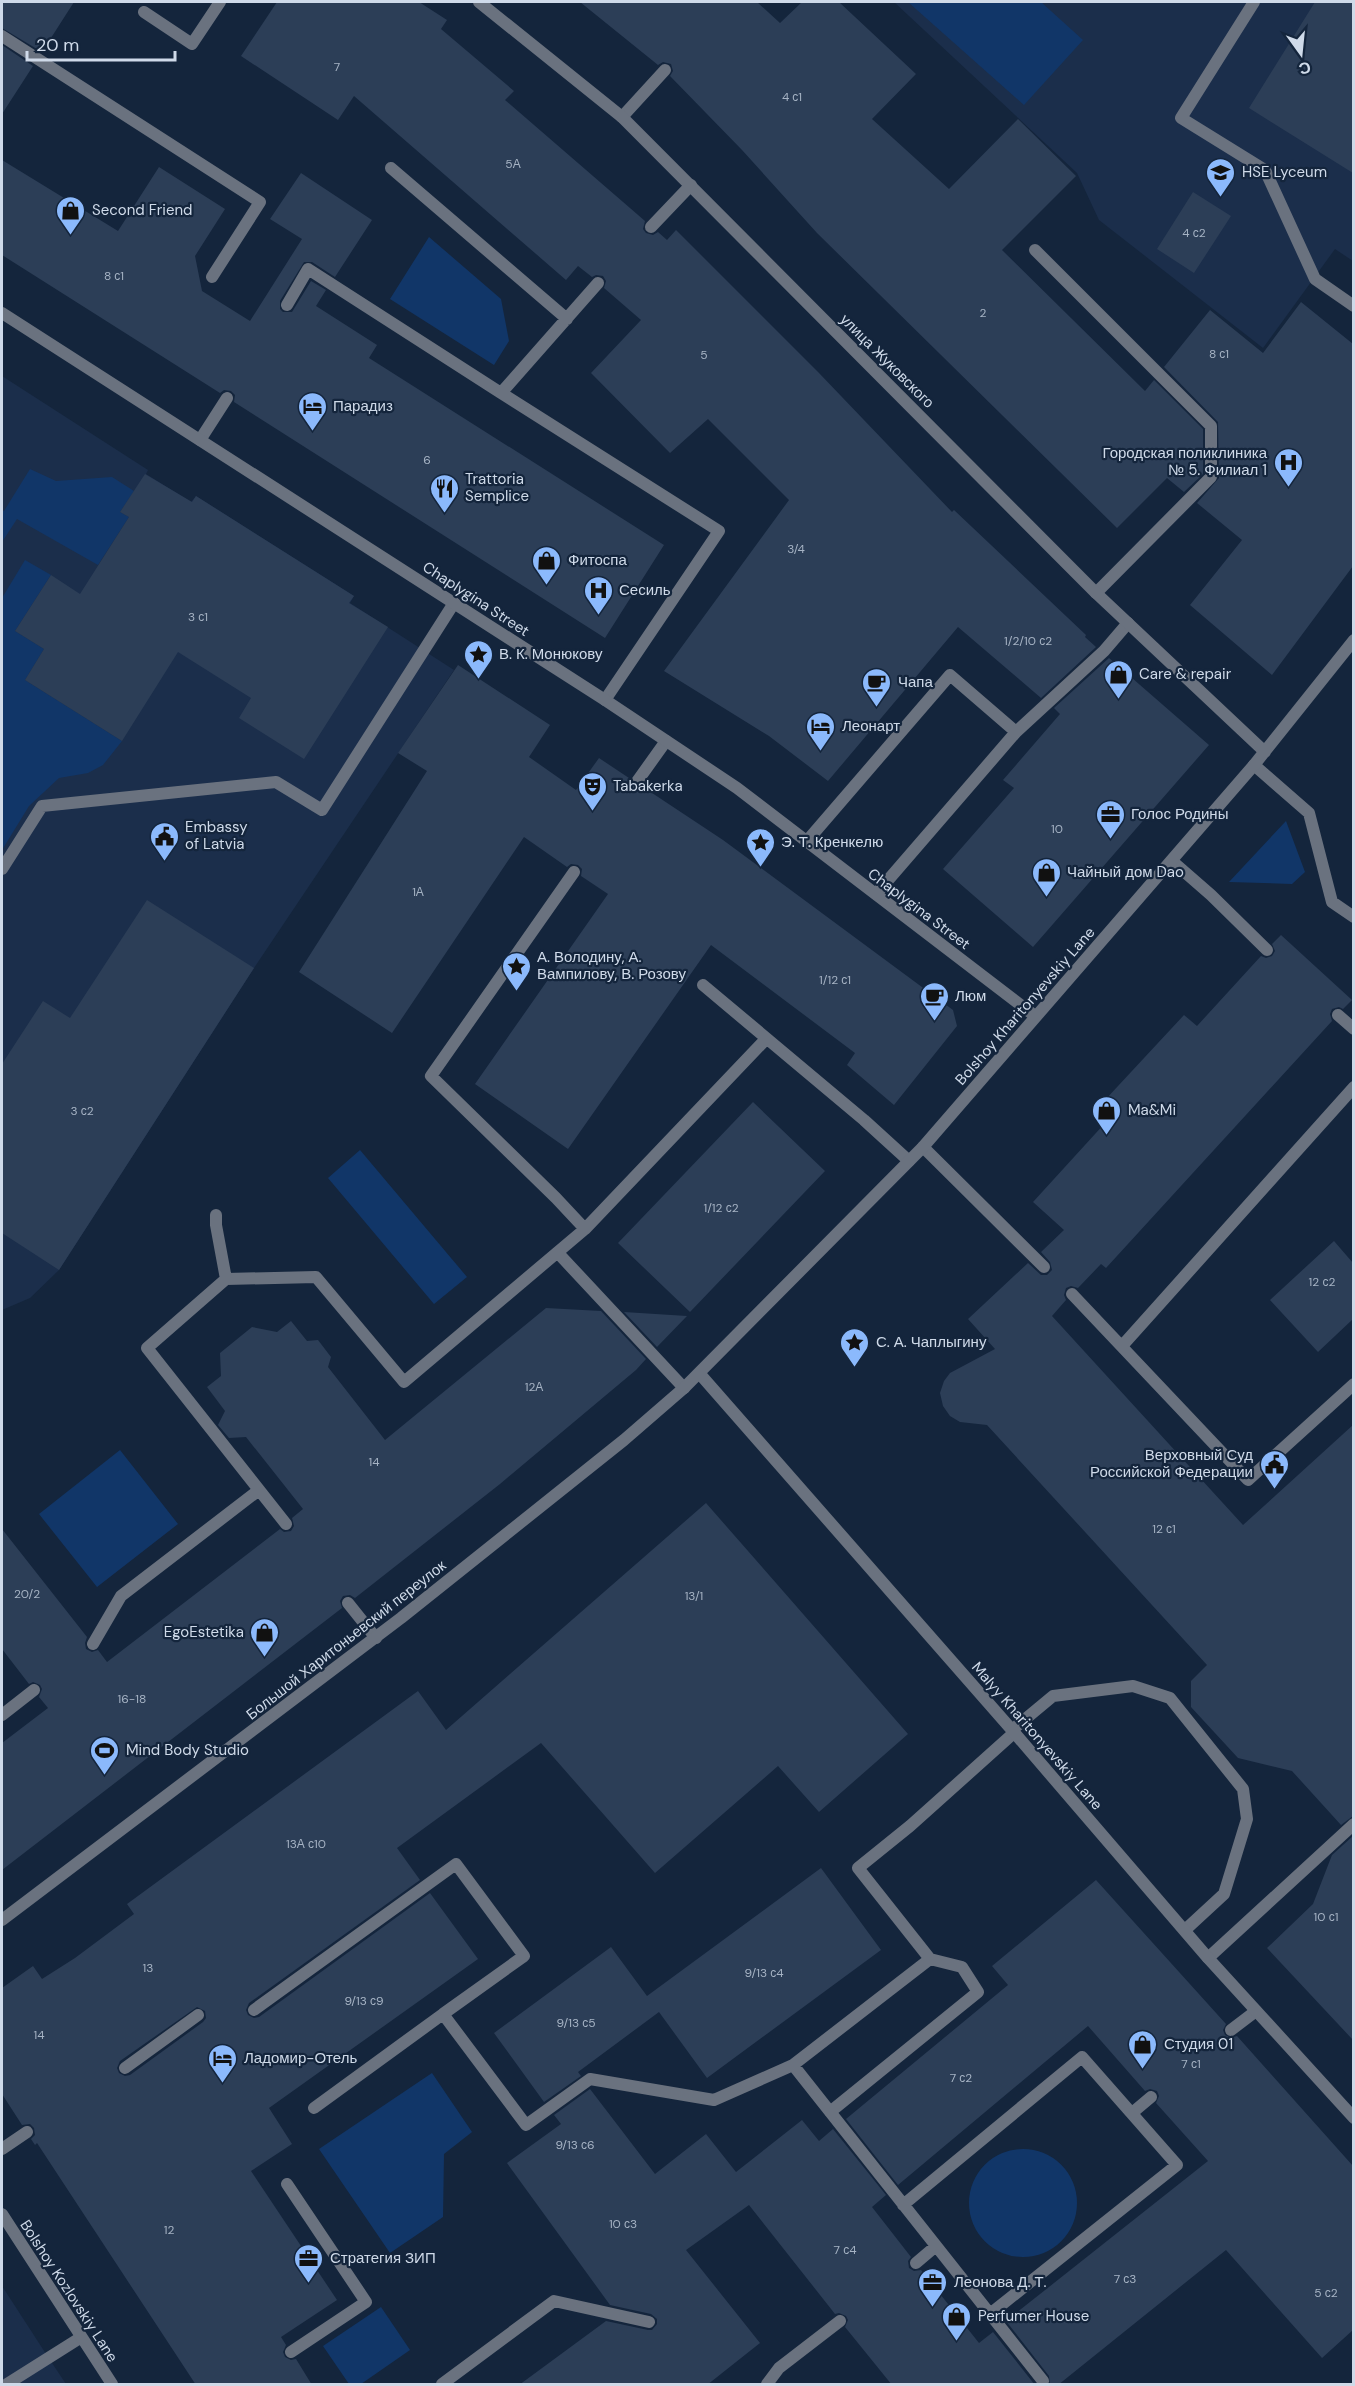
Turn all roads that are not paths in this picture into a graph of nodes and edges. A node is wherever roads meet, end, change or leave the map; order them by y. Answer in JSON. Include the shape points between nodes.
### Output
{"nodes":[{"id":1,"x":220,"y":2,"type":"edge"},
{"id":2,"x":479,"y":2,"type":"edge"},
{"id":3,"x":1254,"y":2,"type":"edge"},
{"id":4,"x":144,"y":12,"type":"dead end"},
{"id":5,"x":2,"y":36,"type":"edge"},
{"id":6,"x":665,"y":70,"type":"dead end"},
{"id":7,"x":622,"y":117,"type":"junction"},
{"id":8,"x":392,"y":168,"type":"dead end"},
{"id":9,"x":691,"y":185,"type":"junction"},
{"id":10,"x":651,"y":227,"type":"dead end"},
{"id":11,"x":1035,"y":250,"type":"dead end"},
{"id":12,"x":212,"y":276,"type":"dead end"},
{"id":13,"x":598,"y":283,"type":"dead end"},
{"id":14,"x":287,"y":305,"type":"dead end"},
{"id":15,"x":1353,"y":306,"type":"edge"},
{"id":16,"x":2,"y":313,"type":"edge"},
{"id":17,"x":567,"y":319,"type":"junction"},
{"id":18,"x":501,"y":393,"type":"junction"},
{"id":19,"x":227,"y":398,"type":"dead end"},
{"id":20,"x":200,"y":440,"type":"junction"},
{"id":21,"x":1096,"y":593,"type":"junction"},
{"id":22,"x":454,"y":603,"type":"junction"},
{"id":23,"x":1128,"y":623,"type":"junction"},
{"id":24,"x":1353,"y":640,"type":"edge"},
{"id":25,"x":605,"y":700,"type":"junction"},
{"id":26,"x":1016,"y":732,"type":"junction"},
{"id":27,"x":666,"y":741,"type":"junction"},
{"id":28,"x":1265,"y":752,"type":"junction"},
{"id":29,"x":1254,"y":765,"type":"junction"},
{"id":30,"x":636,"y":783,"type":"dead end"},
{"id":31,"x":807,"y":841,"type":"junction"},
{"id":32,"x":1172,"y":861,"type":"junction"},
{"id":33,"x":2,"y":869,"type":"edge"},
{"id":34,"x":574,"y":872,"type":"dead end"},
{"id":35,"x":876,"y":894,"type":"junction"},
{"id":36,"x":1353,"y":917,"type":"edge"},
{"id":37,"x":1267,"y":950,"type":"dead end"},
{"id":38,"x":703,"y":985,"type":"dead end"},
{"id":39,"x":1338,"y":1015,"type":"dead end"},
{"id":40,"x":1035,"y":1016,"type":"junction"},
{"id":41,"x":1353,"y":1029,"type":"edge"},
{"id":42,"x":766,"y":1039,"type":"junction"},
{"id":43,"x":1353,"y":1087,"type":"edge"},
{"id":44,"x":923,"y":1147,"type":"junction"},
{"id":45,"x":909,"y":1161,"type":"junction"},
{"id":46,"x":216,"y":1215,"type":"dead end"},
{"id":47,"x":585,"y":1229,"type":"junction"},
{"id":48,"x":558,"y":1253,"type":"junction"},
{"id":49,"x":1044,"y":1267,"type":"dead end"},
{"id":50,"x":226,"y":1279,"type":"junction"},
{"id":51,"x":1072,"y":1294,"type":"dead end"},
{"id":52,"x":1122,"y":1346,"type":"junction"},
{"id":53,"x":699,"y":1373,"type":"junction"},
{"id":54,"x":1353,"y":1384,"type":"edge"},
{"id":55,"x":684,"y":1388,"type":"junction"},
{"id":56,"x":259,"y":1490,"type":"junction"},
{"id":57,"x":286,"y":1524,"type":"dead end"},
{"id":58,"x":348,"y":1603,"type":"dead end"},
{"id":59,"x":376,"y":1638,"type":"junction"},
{"id":60,"x":93,"y":1644,"type":"dead end"},
{"id":61,"x":34,"y":1690,"type":"dead end"},
{"id":62,"x":2,"y":1715,"type":"edge"},
{"id":63,"x":1014,"y":1731,"type":"junction"},
{"id":64,"x":1353,"y":1824,"type":"edge"},
{"id":65,"x":2,"y":1920,"type":"edge"},
{"id":66,"x":1185,"y":1930,"type":"junction"},
{"id":67,"x":1208,"y":1958,"type":"junction"},
{"id":68,"x":930,"y":1959,"type":"junction"},
{"id":69,"x":254,"y":2010,"type":"dead end"},
{"id":70,"x":1256,"y":2011,"type":"junction"},
{"id":71,"x":443,"y":2014,"type":"junction"},
{"id":72,"x":198,"y":2015,"type":"dead end"},
{"id":73,"x":1231,"y":2030,"type":"dead end"},
{"id":74,"x":793,"y":2065,"type":"junction"},
{"id":75,"x":125,"y":2068,"type":"dead end"},
{"id":76,"x":1151,"y":2097,"type":"dead end"},
{"id":77,"x":314,"y":2108,"type":"dead end"},
{"id":78,"x":830,"y":2112,"type":"junction"},
{"id":79,"x":1132,"y":2113,"type":"junction"},
{"id":80,"x":1353,"y":2118,"type":"edge"},
{"id":81,"x":27,"y":2132,"type":"dead end"},
{"id":82,"x":2,"y":2150,"type":"edge"},
{"id":83,"x":287,"y":2184,"type":"dead end"},
{"id":84,"x":903,"y":2205,"type":"junction"},
{"id":85,"x":2,"y":2214,"type":"edge"},
{"id":86,"x":936,"y":2246,"type":"junction"},
{"id":87,"x":916,"y":2263,"type":"dead end"},
{"id":88,"x":990,"y":2313,"type":"junction"},
{"id":89,"x":840,"y":2321,"type":"dead end"},
{"id":90,"x":649,"y":2322,"type":"dead end"},
{"id":91,"x":80,"y":2338,"type":"junction"},
{"id":92,"x":291,"y":2352,"type":"dead end"},
{"id":93,"x":1043,"y":2381,"type":"dead end"},
{"id":94,"x":7,"y":2385,"type":"edge"},
{"id":95,"x":112,"y":2385,"type":"edge"},
{"id":96,"x":442,"y":2385,"type":"edge"},
{"id":97,"x":767,"y":2385,"type":"edge"}],
"edges":[{"from":1,"to":4,"type":"street","via":[[192,44]]},
{"from":2,"to":7,"type":"street","name":"улица Жуковского"},
{"from":3,"to":15,"type":"street","via":[[1181,118],[1265,170],[1315,279]]},
{"from":5,"to":12,"type":"street","via":[[260,202]]},
{"from":6,"to":7,"type":"street"},
{"from":7,"to":9,"type":"street","name":"улица Жуковского"},
{"from":8,"to":17,"type":"street"},
{"from":9,"to":10,"type":"street"},
{"from":9,"to":21,"type":"street","name":"улица Жуковского"},
{"from":11,"to":21,"type":"street","via":[[1211,426],[1211,477]]},
{"from":13,"to":17,"type":"street"},
{"from":14,"to":18,"type":"street","via":[[308,269]]},
{"from":16,"to":20,"type":"street","name":"Chaplygina Street"},
{"from":17,"to":18,"type":"street"},
{"from":18,"to":25,"type":"street","via":[[719,531]]},
{"from":19,"to":20,"type":"street"},
{"from":20,"to":22,"type":"street","name":"Chaplygina Street"},
{"from":21,"to":23,"type":"street","name":"улица Жуковского"},
{"from":22,"to":25,"type":"street","name":"Chaplygina Street"},
{"from":22,"to":33,"type":"street","via":[[322,810],[276,782],[42,806]]},
{"from":23,"to":26,"type":"street","via":[[1104,651]]},
{"from":23,"to":28,"type":"street","name":"улица Жуковского"},
{"from":24,"to":28,"type":"street","name":"Bolshoy Kharitonyevskiy Lane"},
{"from":25,"to":27,"type":"street","name":"Chaplygina Street"},
{"from":26,"to":31,"type":"street","via":[[950,675]]},
{"from":26,"to":35,"type":"street"},
{"from":27,"to":30,"type":"street"},
{"from":27,"to":31,"type":"street","name":"Chaplygina Street"},
{"from":28,"to":29,"type":"street","name":"Bolshoy Kharitonyevskiy Lane"},
{"from":29,"to":32,"type":"street","name":"Bolshoy Kharitonyevskiy Lane"},
{"from":29,"to":36,"type":"street","via":[[1309,813],[1332,902]]},
{"from":31,"to":35,"type":"street","name":"Chaplygina Street"},
{"from":32,"to":37,"type":"street"},
{"from":32,"to":40,"type":"street","name":"Bolshoy Kharitonyevskiy Lane"},
{"from":34,"to":47,"type":"street","via":[[431,1076]]},
{"from":35,"to":40,"type":"street","name":"Chaplygina Street"},
{"from":38,"to":42,"type":"street"},
{"from":39,"to":41,"type":"street"},
{"from":40,"to":44,"type":"street","name":"Bolshoy Kharitonyevskiy Lane"},
{"from":42,"to":45,"type":"street"},
{"from":42,"to":47,"type":"street"},
{"from":43,"to":52,"type":"street"},
{"from":44,"to":45,"type":"street","name":"Bolshoy Kharitonyevskiy Lane"},
{"from":44,"to":49,"type":"street"},
{"from":45,"to":53,"type":"street","name":"Bolshoy Kharitonyevskiy Lane"},
{"from":46,"to":50,"type":"street"},
{"from":47,"to":48,"type":"street"},
{"from":48,"to":50,"type":"street","via":[[404,1382],[315,1277]]},
{"from":48,"to":55,"type":"street"},
{"from":50,"to":56,"type":"street","via":[[147,1348]]},
{"from":51,"to":52,"type":"street"},
{"from":52,"to":54,"type":"street","via":[[1248,1480]]},
{"from":53,"to":55,"type":"street","name":"Большой Харитоньевский переулок"},
{"from":53,"to":63,"type":"street","name":"Malyy Kharitonyevskiy Lane"},
{"from":55,"to":59,"type":"street","name":"Большой Харитоньевский переулок"},
{"from":56,"to":57,"type":"street"},
{"from":56,"to":60,"type":"street","via":[[121,1596]]},
{"from":58,"to":59,"type":"street"},
{"from":59,"to":65,"type":"street","name":"Большой Харитоньевский переулок"},
{"from":61,"to":62,"type":"street"},
{"from":63,"to":66,"type":"street","name":"Malyy Kharitonyevskiy Lane"},
{"from":63,"to":66,"type":"street","via":[[1053,1695],[1133,1686],[1170,1698],[1243,1789],[1247,1819],[1224,1894]]},
{"from":63,"to":68,"type":"street","via":[[858,1868]]},
{"from":64,"to":67,"type":"street"},
{"from":66,"to":67,"type":"street","name":"Malyy Kharitonyevskiy Lane"},
{"from":67,"to":70,"type":"street","name":"Malyy Kharitonyevskiy Lane"},
{"from":68,"to":74,"type":"street"},
{"from":68,"to":78,"type":"street","via":[[962,1967],[978,1992]]},
{"from":69,"to":71,"type":"street","via":[[456,1864],[524,1956]]},
{"from":70,"to":73,"type":"street"},
{"from":70,"to":80,"type":"street","name":"Malyy Kharitonyevskiy Lane"},
{"from":71,"to":74,"type":"street","via":[[526,2125],[590,2079],[714,2100]]},
{"from":71,"to":77,"type":"street"},
{"from":72,"to":75,"type":"street"},
{"from":74,"to":78,"type":"street"},
{"from":76,"to":79,"type":"street"},
{"from":78,"to":84,"type":"street"},
{"from":79,"to":84,"type":"street","via":[[1082,2056]]},
{"from":79,"to":88,"type":"street","via":[[1177,2165]]},
{"from":81,"to":82,"type":"street"},
{"from":83,"to":92,"type":"street","via":[[366,2302]]},
{"from":84,"to":86,"type":"street"},
{"from":85,"to":91,"type":"street","name":"Bolshoy Kozlovskiy Lane"},
{"from":86,"to":87,"type":"street"},
{"from":86,"to":88,"type":"street"},
{"from":88,"to":93,"type":"street"},
{"from":89,"to":97,"type":"street","via":[[779,2368]]},
{"from":90,"to":96,"type":"street","via":[[554,2301]]},
{"from":91,"to":94,"type":"street"},
{"from":91,"to":95,"type":"street","name":"Bolshoy Kozlovskiy Lane"}]}
